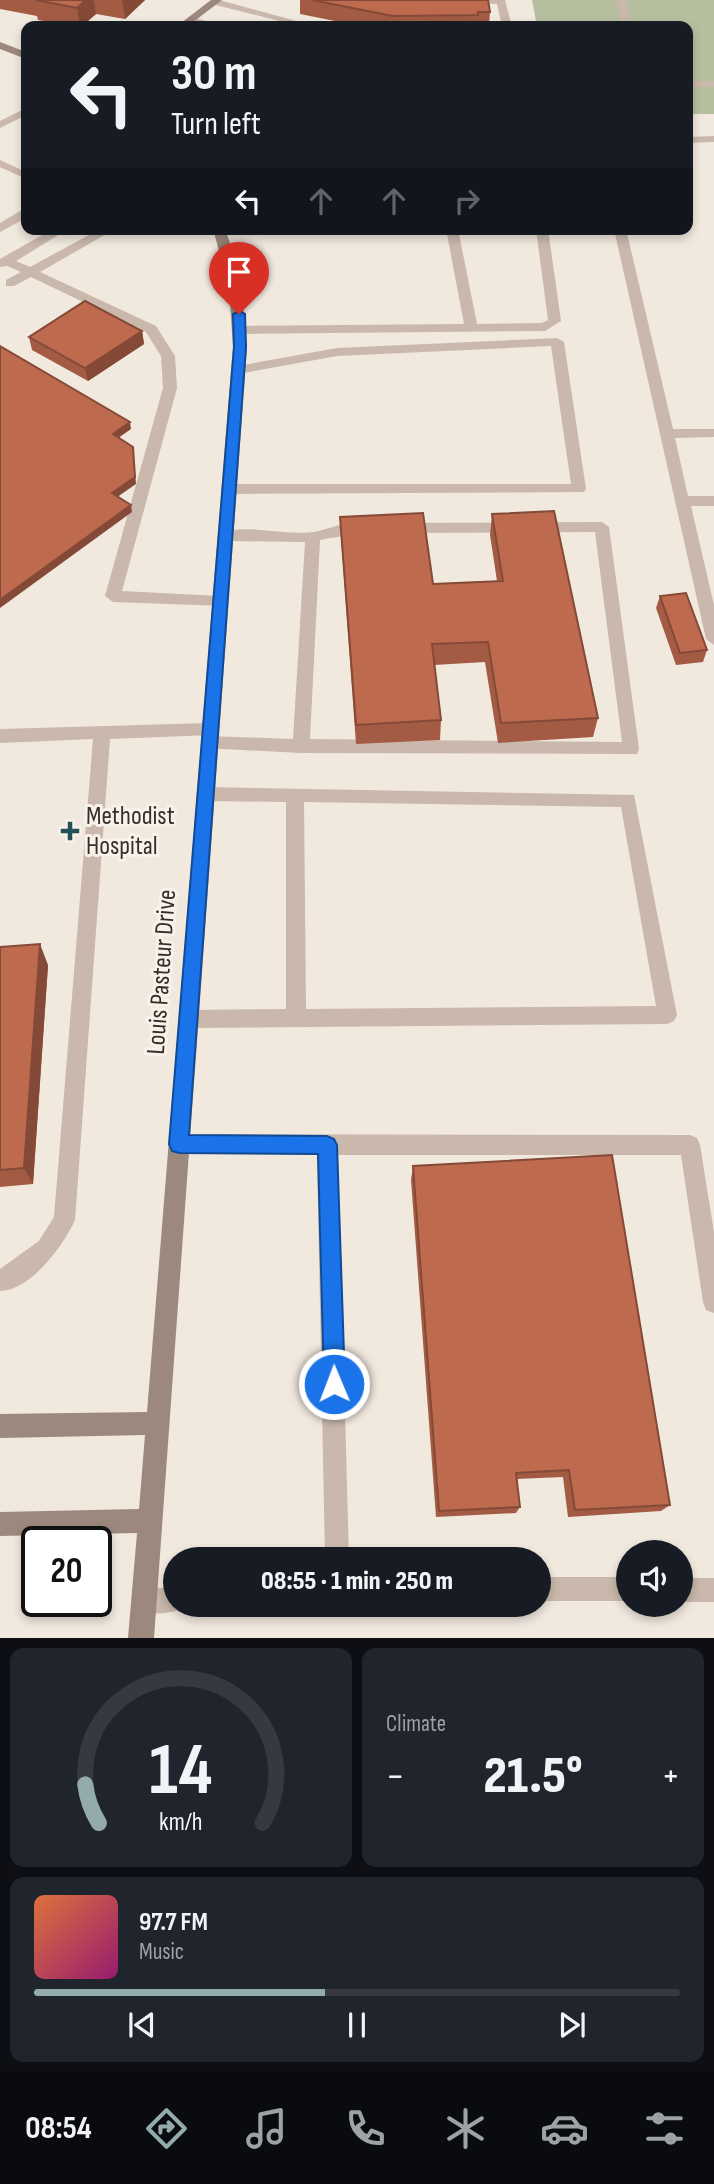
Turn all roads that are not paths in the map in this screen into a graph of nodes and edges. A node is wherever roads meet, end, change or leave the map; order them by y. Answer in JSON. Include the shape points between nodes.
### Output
{"nodes":[{"id":1,"x":474,"y":0,"type":"edge"},
{"id":2,"x":621,"y":0,"type":"edge"},
{"id":3,"x":216,"y":1,"type":"edge"},
{"id":4,"x":189,"y":21,"type":"edge"},
{"id":5,"x":296,"y":21,"type":"edge"},
{"id":6,"x":506,"y":21,"type":"edge"},
{"id":7,"x":626,"y":21,"type":"edge"},
{"id":8,"x":0,"y":45,"type":"edge"},
{"id":9,"x":21,"y":54,"type":"edge"},
{"id":10,"x":693,"y":84,"type":"edge"},
{"id":11,"x":714,"y":84,"type":"edge"},
{"id":12,"x":21,"y":114,"type":"edge"},
{"id":13,"x":0,"y":125,"type":"edge"},
{"id":14,"x":714,"y":139,"type":"edge"},
{"id":15,"x":693,"y":140,"type":"edge"},
{"id":16,"x":0,"y":163,"type":"edge"},
{"id":17,"x":21,"y":174,"type":"edge"},
{"id":18,"x":21,"y":216,"type":"edge"},
{"id":19,"x":0,"y":228,"type":"edge"},
{"id":20,"x":52,"y":235,"type":"edge"},
{"id":21,"x":98,"y":235,"type":"edge"},
{"id":22,"x":222,"y":235,"type":"edge"},
{"id":23,"x":453,"y":235,"type":"edge"},
{"id":24,"x":543,"y":235,"type":"edge"},
{"id":25,"x":621,"y":235,"type":"edge"},
{"id":26,"x":3,"y":263,"type":"edge"},
{"id":27,"x":29,"y":271,"type":"junction"},
{"id":28,"x":4,"y":286,"type":"edge"},
{"id":29,"x":471,"y":328,"type":"junction"},
{"id":30,"x":239,"y":330,"type":"junction"},
{"id":31,"x":238,"y":370,"type":"junction"},
{"id":32,"x":714,"y":433,"type":"edge"},
{"id":33,"x":667,"y":434,"type":"junction"},
{"id":34,"x":229,"y":489,"type":"junction"},
{"id":35,"x":682,"y":501,"type":"junction"},
{"id":36,"x":714,"y":501,"type":"edge"},
{"id":37,"x":226,"y":537,"type":"junction"},
{"id":38,"x":313,"y":537,"type":"junction"},
{"id":39,"x":707,"y":583,"type":"edge"},
{"id":40,"x":220,"y":602,"type":"junction"},
{"id":41,"x":714,"y":639,"type":"edge"},
{"id":42,"x":102,"y":733,"type":"junction"},
{"id":43,"x":0,"y":736,"type":"edge"},
{"id":44,"x":210,"y":736,"type":"junction"},
{"id":45,"x":301,"y":746,"type":"junction"},
{"id":46,"x":206,"y":794,"type":"junction"},
{"id":47,"x":295,"y":795,"type":"junction"},
{"id":48,"x":189,"y":1018,"type":"junction"},
{"id":49,"x":296,"y":1018,"type":"junction"},
{"id":50,"x":179,"y":1144,"type":"junction"},
{"id":51,"x":327,"y":1145,"type":"junction"},
{"id":52,"x":0,"y":1280,"type":"edge"},
{"id":53,"x":714,"y":1302,"type":"edge"},
{"id":54,"x":157,"y":1423,"type":"junction"},
{"id":55,"x":0,"y":1426,"type":"edge"},
{"id":56,"x":150,"y":1521,"type":"junction"},
{"id":57,"x":0,"y":1524,"type":"edge"},
{"id":58,"x":337,"y":1547,"type":"edge"},
{"id":59,"x":551,"y":1589,"type":"edge"},
{"id":60,"x":616,"y":1589,"type":"edge"},
{"id":61,"x":693,"y":1590,"type":"edge"},
{"id":62,"x":714,"y":1590,"type":"edge"},
{"id":63,"x":163,"y":1600,"type":"edge"},
{"id":64,"x":144,"y":1601,"type":"junction"},
{"id":65,"x":141,"y":1638,"type":"edge"}],
"edges":[{"from":1,"to":6,"type":"lane","via":[[501,1]]},
{"from":2,"to":7,"type":"lane"},
{"from":3,"to":4,"type":"street"},
{"from":3,"to":5,"type":"lane"},
{"from":8,"to":9,"type":"street"},
{"from":10,"to":11,"type":"lane"},
{"from":12,"to":13,"type":"lane"},
{"from":14,"to":15,"type":"lane"},
{"from":16,"to":17,"type":"lane"},
{"from":18,"to":19,"type":"lane"},
{"from":20,"to":26,"type":"lane"},
{"from":21,"to":27,"type":"lane"},
{"from":22,"to":30,"type":"street","name":"Louis Pasteur Drive","via":[[230,254]]},
{"from":23,"to":29,"type":"lane"},
{"from":24,"to":29,"type":"lane","via":[[555,321],[545,327]]},
{"from":25,"to":33,"type":"lane"},
{"from":26,"to":27,"type":"lane"},
{"from":27,"to":28,"type":"lane"},
{"from":27,"to":40,"type":"lane","via":[[151,328],[168,356],[170,388],[113,596]]},
{"from":29,"to":30,"type":"lane"},
{"from":30,"to":31,"type":"street","name":"Louis Pasteur Drive"},
{"from":31,"to":34,"type":"street","name":"Louis Pasteur Drive"},
{"from":31,"to":34,"type":"lane","via":[[337,352],[557,342],[579,489]]},
{"from":32,"to":33,"type":"lane"},
{"from":33,"to":35,"type":"lane"},
{"from":34,"to":37,"type":"street","name":"Louis Pasteur Drive"},
{"from":35,"to":36,"type":"lane"},
{"from":35,"to":39,"type":"lane"},
{"from":37,"to":38,"type":"lane"},
{"from":37,"to":40,"type":"street","name":"Louis Pasteur Drive"},
{"from":38,"to":45,"type":"lane"},
{"from":38,"to":45,"type":"lane","via":[[344,529],[602,527],[631,749]]},
{"from":39,"to":41,"type":"lane"},
{"from":40,"to":44,"type":"street","name":"Louis Pasteur Drive"},
{"from":42,"to":43,"type":"lane"},
{"from":42,"to":44,"type":"lane"},
{"from":42,"to":52,"type":"lane","via":[[64,1220],[47,1249],[7,1280]]},
{"from":44,"to":45,"type":"lane"},
{"from":44,"to":46,"type":"street","name":"Louis Pasteur Drive"},
{"from":46,"to":47,"type":"lane"},
{"from":46,"to":48,"type":"street","name":"Louis Pasteur Drive"},
{"from":47,"to":49,"type":"lane"},
{"from":47,"to":49,"type":"lane","via":[[628,800],[667,1016]]},
{"from":48,"to":49,"type":"lane"},
{"from":48,"to":50,"type":"street","name":"Louis Pasteur Drive"},
{"from":50,"to":51,"type":"lane"},
{"from":50,"to":54,"type":"street","name":"Louis Pasteur Drive"},
{"from":51,"to":53,"type":"lane","via":[[690,1145]]},
{"from":51,"to":58,"type":"lane"},
{"from":54,"to":55,"type":"street"},
{"from":54,"to":56,"type":"street","name":"Louis Pasteur Drive"},
{"from":56,"to":57,"type":"street"},
{"from":56,"to":64,"type":"street","name":"Louis Pasteur Drive"},
{"from":59,"to":60,"type":"lane"},
{"from":61,"to":62,"type":"lane"},
{"from":63,"to":64,"type":"lane"},
{"from":64,"to":65,"type":"street","name":"Louis Pasteur Drive"}]}
